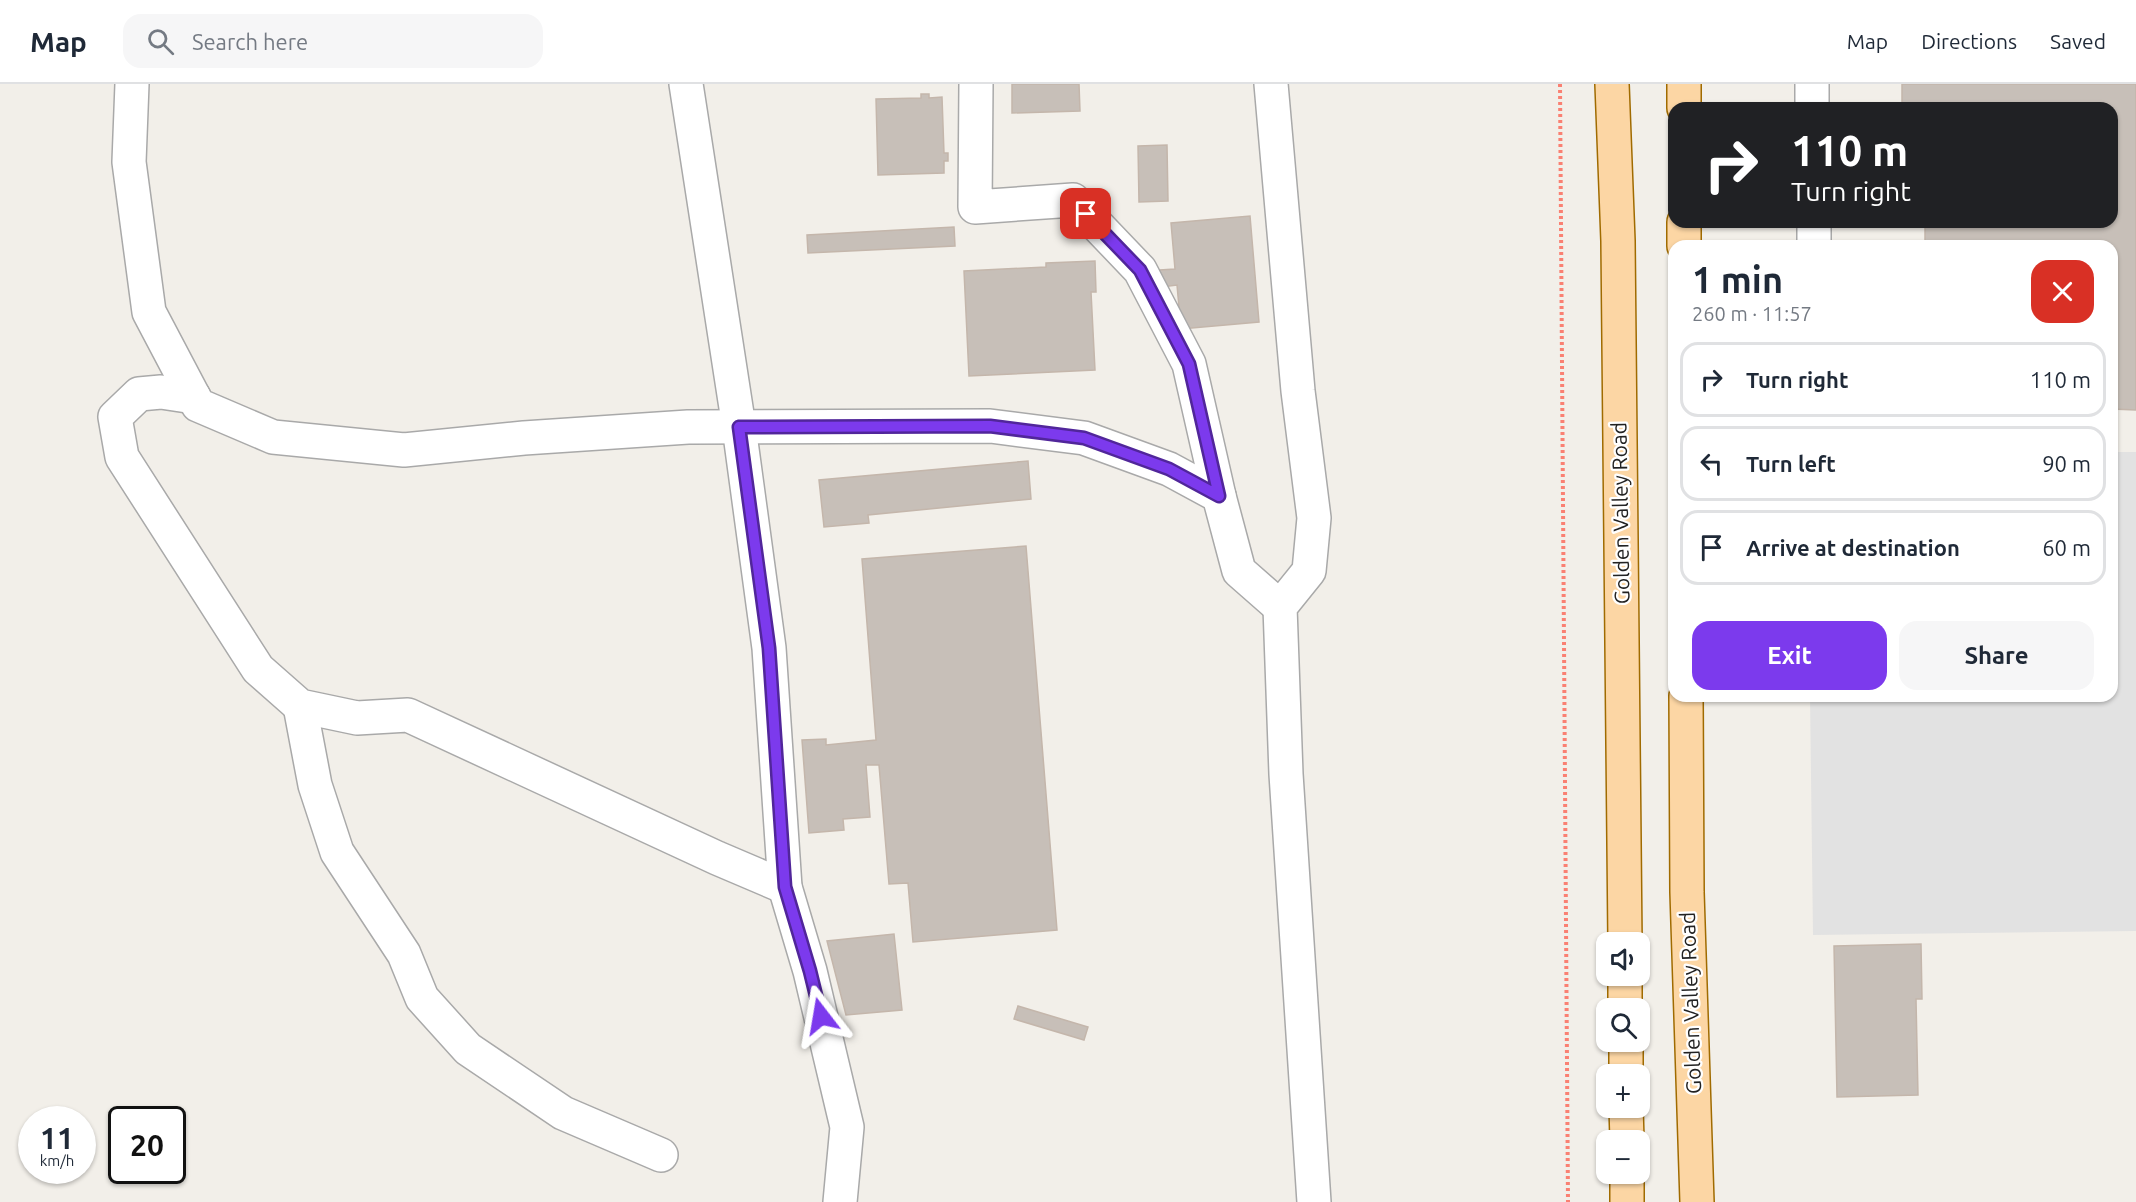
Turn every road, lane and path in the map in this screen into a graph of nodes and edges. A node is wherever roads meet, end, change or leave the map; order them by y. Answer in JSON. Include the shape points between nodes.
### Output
{"nodes":[{"id":1,"x":132,"y":84,"type":"edge"},
{"id":2,"x":686,"y":84,"type":"edge"},
{"id":3,"x":976,"y":84,"type":"edge"},
{"id":4,"x":1271,"y":84,"type":"edge"},
{"id":5,"x":1560,"y":84,"type":"edge"},
{"id":6,"x":1612,"y":84,"type":"edge"},
{"id":7,"x":1684,"y":84,"type":"edge"},
{"id":8,"x":1812,"y":84,"type":"edge"},
{"id":9,"x":1684,"y":102,"type":"edge"},
{"id":10,"x":1812,"y":102,"type":"edge"},
{"id":11,"x":194,"y":397,"type":"junction"},
{"id":12,"x":739,"y":427,"type":"junction"},
{"id":13,"x":1219,"y":496,"type":"junction"},
{"id":14,"x":1280,"y":607,"type":"junction"},
{"id":15,"x":1686,"y":702,"type":"edge"},
{"id":16,"x":300,"y":706,"type":"junction"},
{"id":17,"x":785,"y":887,"type":"junction"},
{"id":18,"x":1625,"y":932,"type":"edge"},
{"id":19,"x":661,"y":1155,"type":"dead end"},
{"id":20,"x":1627,"y":1184,"type":"edge"},
{"id":21,"x":840,"y":1202,"type":"edge"},
{"id":22,"x":1314,"y":1202,"type":"edge"},
{"id":23,"x":1568,"y":1202,"type":"edge"},
{"id":24,"x":1627,"y":1202,"type":"edge"},
{"id":25,"x":1697,"y":1202,"type":"edge"}],
"edges":[{"from":1,"to":11,"type":"lane","via":[[129,162],[149,312]]},
{"from":2,"to":12,"type":"lane"},
{"from":3,"to":13,"type":"lane","via":[[975,207],[1073,200],[1140,270],[1189,364]]},
{"from":4,"to":14,"type":"lane","via":[[1314,518],[1309,571]]},
{"from":5,"to":23,"type":"path"},
{"from":6,"to":18,"type":"main road","name":"Golden Valley Road","via":[[1618,241]]},
{"from":7,"to":9,"type":"main road"},
{"from":8,"to":10,"type":"lane"},
{"from":11,"to":12,"type":"lane","via":[[198,405],[273,436],[404,450],[665,428]]},
{"from":11,"to":16,"type":"lane","via":[[161,392],[139,394],[115,417],[122,457],[258,669]]},
{"from":12,"to":13,"type":"lane","via":[[990,426],[1084,438],[1169,469]]},
{"from":12,"to":17,"type":"lane","via":[[769,648]]},
{"from":13,"to":14,"type":"lane","via":[[1239,571]]},
{"from":14,"to":22,"type":"lane","via":[[1286,774]]},
{"from":15,"to":25,"type":"main road","name":"Golden Valley Road","via":[[1687,892]]},
{"from":16,"to":17,"type":"lane","via":[[357,718],[408,715]]},
{"from":16,"to":19,"type":"lane","via":[[315,785],[337,852],[404,954],[422,998],[468,1049],[563,1113]]},
{"from":17,"to":21,"type":"lane","via":[[848,1127]]},
{"from":20,"to":24,"type":"main road"}]}
